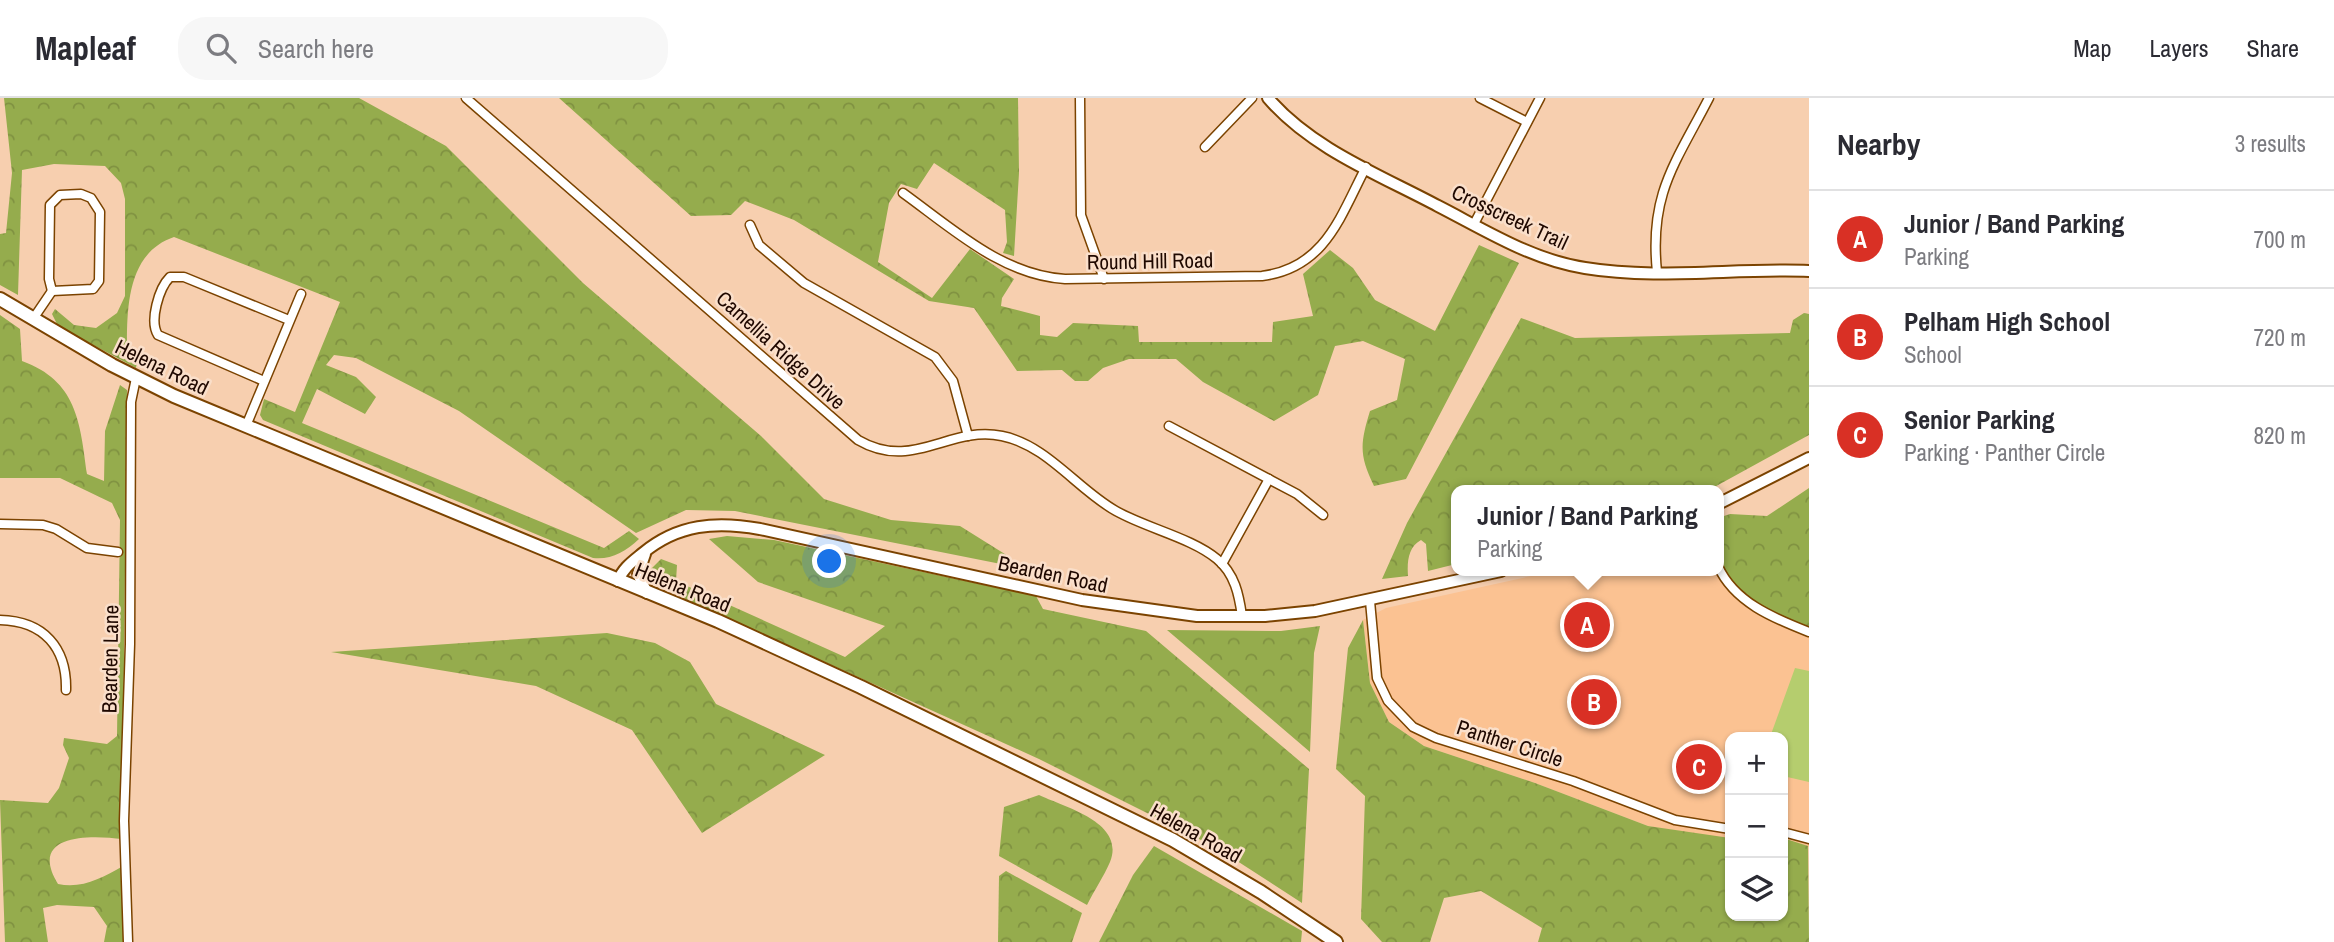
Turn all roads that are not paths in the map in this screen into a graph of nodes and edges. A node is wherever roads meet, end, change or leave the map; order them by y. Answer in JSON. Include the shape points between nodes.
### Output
{"nodes":[{"id":1,"x":466,"y":98,"type":"edge"},
{"id":2,"x":1080,"y":98,"type":"edge"},
{"id":3,"x":1252,"y":98,"type":"edge"},
{"id":4,"x":1268,"y":98,"type":"edge"},
{"id":5,"x":1480,"y":98,"type":"edge"},
{"id":6,"x":1540,"y":98,"type":"edge"},
{"id":7,"x":1709,"y":98,"type":"edge"},
{"id":8,"x":1527,"y":122,"type":"junction"},
{"id":9,"x":1205,"y":147,"type":"dead end"},
{"id":10,"x":1366,"y":167,"type":"junction"},
{"id":11,"x":903,"y":193,"type":"dead end"},
{"id":12,"x":1474,"y":224,"type":"junction"},
{"id":13,"x":750,"y":225,"type":"dead end"},
{"id":14,"x":1809,"y":271,"type":"edge"},
{"id":15,"x":1657,"y":272,"type":"junction"},
{"id":16,"x":1104,"y":279,"type":"junction"},
{"id":17,"x":52,"y":291,"type":"junction"},
{"id":18,"x":301,"y":294,"type":"dead end"},
{"id":19,"x":0,"y":299,"type":"edge"},
{"id":20,"x":33,"y":319,"type":"junction"},
{"id":21,"x":289,"y":320,"type":"junction"},
{"id":22,"x":136,"y":378,"type":"junction"},
{"id":23,"x":264,"y":381,"type":"junction"},
{"id":24,"x":246,"y":426,"type":"junction"},
{"id":25,"x":1169,"y":426,"type":"dead end"},
{"id":26,"x":968,"y":436,"type":"junction"},
{"id":27,"x":1809,"y":458,"type":"edge"},
{"id":28,"x":1269,"y":479,"type":"junction"},
{"id":29,"x":1724,"y":501,"type":"edge"},
{"id":30,"x":1323,"y":515,"type":"dead end"},
{"id":31,"x":0,"y":524,"type":"edge"},
{"id":32,"x":648,"y":549,"type":"junction"},
{"id":33,"x":118,"y":552,"type":"dead end"},
{"id":34,"x":1222,"y":564,"type":"junction"},
{"id":35,"x":1480,"y":576,"type":"edge"},
{"id":36,"x":1723,"y":576,"type":"edge"},
{"id":37,"x":618,"y":581,"type":"junction"},
{"id":38,"x":647,"y":593,"type":"junction"},
{"id":39,"x":1370,"y":601,"type":"junction"},
{"id":40,"x":1242,"y":616,"type":"junction"},
{"id":41,"x":0,"y":620,"type":"edge"},
{"id":42,"x":1809,"y":632,"type":"edge"},
{"id":43,"x":66,"y":691,"type":"dead end"},
{"id":44,"x":1725,"y":828,"type":"edge"},
{"id":45,"x":1788,"y":833,"type":"edge"},
{"id":46,"x":1809,"y":839,"type":"edge"},
{"id":47,"x":128,"y":942,"type":"edge"},
{"id":48,"x":1336,"y":942,"type":"edge"}],
"edges":[{"from":1,"to":26,"type":"street","name":"Camellia Ridge Drive","via":[[858,440],[876,449],[906,453]]},
{"from":2,"to":16,"type":"street","via":[[1081,215]]},
{"from":3,"to":9,"type":"street"},
{"from":4,"to":10,"type":"street","name":"Crosscreek Trail","via":[[1306,133]]},
{"from":5,"to":8,"type":"street"},
{"from":6,"to":8,"type":"street"},
{"from":7,"to":15,"type":"street","via":[[1659,198]]},
{"from":8,"to":12,"type":"street"},
{"from":10,"to":12,"type":"street","name":"Crosscreek Trail"},
{"from":10,"to":16,"type":"street","name":"Round Hill Road","via":[[1325,242],[1293,269],[1262,276]]},
{"from":11,"to":16,"type":"street","name":"Round Hill Road","via":[[1022,272]]},
{"from":12,"to":15,"type":"street","name":"Crosscreek Trail","via":[[1560,263],[1610,272]]},
{"from":13,"to":26,"type":"street","via":[[760,245],[804,283],[935,356],[953,381]]},
{"from":14,"to":15,"type":"street","name":"Crosscreek Trail"},
{"from":17,"to":17,"type":"street","via":[[93,289],[99,281],[100,212],[86,195],[60,195],[50,205],[48,279]]},
{"from":17,"to":20,"type":"street"},
{"from":18,"to":21,"type":"street"},
{"from":19,"to":20,"type":"main road","name":"Helena Road"},
{"from":20,"to":22,"type":"main road","name":"Helena Road"},
{"from":21,"to":23,"type":"street"},
{"from":21,"to":23,"type":"street","via":[[184,276],[170,277],[164,283],[155,320],[158,335]]},
{"from":22,"to":24,"type":"main road","name":"Helena Road"},
{"from":22,"to":47,"type":"street","name":"Bearden Lane","via":[[131,402],[124,821]]},
{"from":23,"to":24,"type":"street"},
{"from":24,"to":37,"type":"main road","name":"Helena Road"},
{"from":25,"to":28,"type":"street"},
{"from":26,"to":34,"type":"street","name":"Camellia Ridge Drive","via":[[1000,435],[1023,443],[1115,511],[1209,553]]},
{"from":27,"to":29,"type":"street"},
{"from":28,"to":30,"type":"street","via":[[1307,500]]},
{"from":28,"to":34,"type":"street"},
{"from":31,"to":33,"type":"street","via":[[43,525],[87,548]]},
{"from":32,"to":37,"type":"street","name":"Bearden Road","via":[[624,569]]},
{"from":32,"to":38,"type":"street","via":[[638,574]]},
{"from":32,"to":40,"type":"street","name":"Bearden Road","via":[[691,527],[744,526],[1094,603]]},
{"from":34,"to":40,"type":"street","via":[[1235,584]]},
{"from":35,"to":39,"type":"street","name":"Bearden Road"},
{"from":36,"to":42,"type":"street","via":[[1738,595]]},
{"from":37,"to":38,"type":"main road","name":"Helena Road"},
{"from":38,"to":48,"type":"main road","name":"Helena Road","via":[[783,651],[1145,826],[1229,872]]},
{"from":39,"to":40,"type":"street","name":"Bearden Road","via":[[1315,611]]},
{"from":39,"to":44,"type":"street","name":"Panther Circle","via":[[1377,678],[1398,712],[1427,734],[1675,820]]},
{"from":41,"to":43,"type":"street","via":[[26,623],[49,637],[63,658]]},
{"from":45,"to":46,"type":"street"}]}
